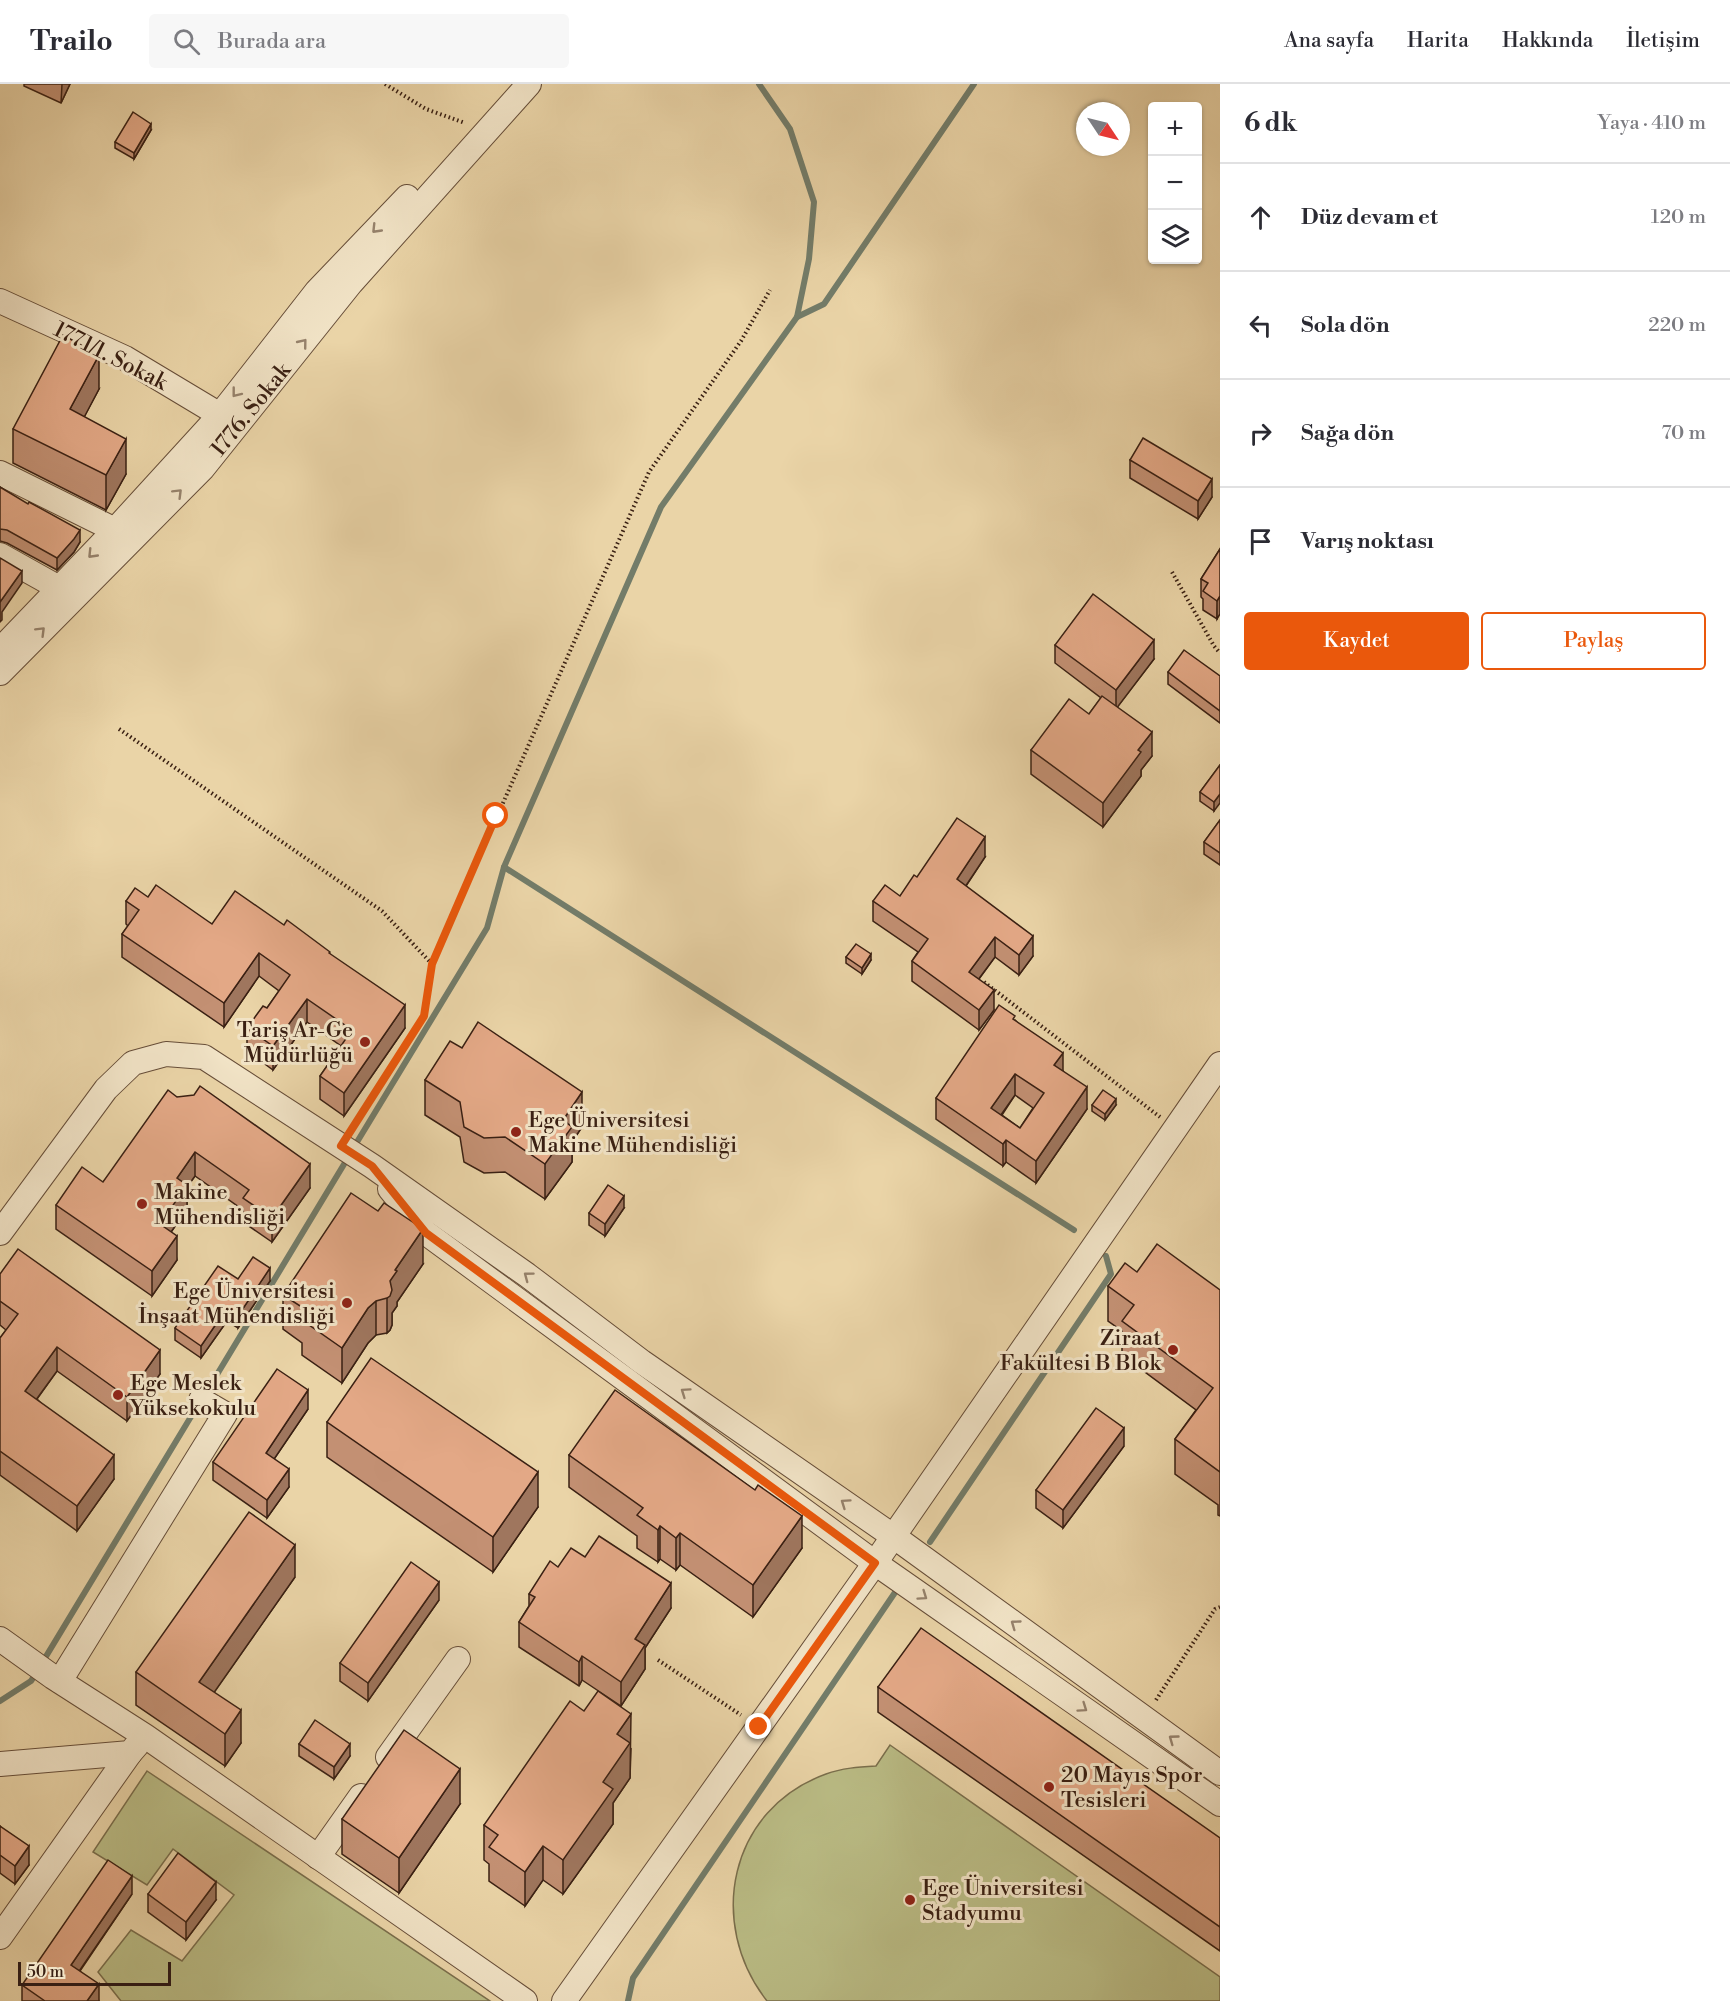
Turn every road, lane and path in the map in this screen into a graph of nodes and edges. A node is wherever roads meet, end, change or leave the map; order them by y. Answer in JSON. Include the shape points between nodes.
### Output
{"nodes":[{"id":1,"x":385,"y":84,"type":"edge"},
{"id":2,"x":514,"y":84,"type":"edge"},
{"id":3,"x":529,"y":84,"type":"edge"},
{"id":4,"x":480,"y":129,"type":"junction"},
{"id":5,"x":770,"y":290,"type":"dead end"},
{"id":6,"x":0,"y":301,"type":"edge"},
{"id":7,"x":220,"y":415,"type":"junction"},
{"id":8,"x":0,"y":473,"type":"edge"},
{"id":9,"x":115,"y":530,"type":"junction"},
{"id":10,"x":0,"y":555,"type":"edge"},
{"id":11,"x":1172,"y":572,"type":"dead end"},
{"id":12,"x":59,"y":588,"type":"junction"},
{"id":13,"x":0,"y":650,"type":"edge"},
{"id":14,"x":1220,"y":653,"type":"edge"},
{"id":15,"x":0,"y":673,"type":"edge"},
{"id":16,"x":119,"y":729,"type":"dead end"},
{"id":17,"x":432,"y":964,"type":"junction"},
{"id":18,"x":984,"y":982,"type":"edge"},
{"id":19,"x":1220,"y":1064,"type":"edge"},
{"id":20,"x":1174,"y":1128,"type":"junction"},
{"id":21,"x":356,"y":1155,"type":"junction"},
{"id":22,"x":0,"y":1233,"type":"edge"},
{"id":23,"x":552,"y":1295,"type":"junction"},
{"id":24,"x":537,"y":1315,"type":"junction"},
{"id":25,"x":642,"y":1362,"type":"junction"},
{"id":26,"x":629,"y":1382,"type":"junction"},
{"id":27,"x":201,"y":1400,"type":"dead end"},
{"id":28,"x":893,"y":1536,"type":"junction"},
{"id":29,"x":875,"y":1563,"type":"junction"},
{"id":30,"x":1220,"y":1607,"type":"edge"},
{"id":31,"x":0,"y":1639,"type":"edge"},
{"id":32,"x":458,"y":1659,"type":"dead end"},
{"id":33,"x":658,"y":1660,"type":"dead end"},
{"id":34,"x":57,"y":1679,"type":"junction"},
{"id":35,"x":1144,"y":1718,"type":"junction"},
{"id":36,"x":759,"y":1727,"type":"junction"},
{"id":37,"x":137,"y":1745,"type":"junction"},
{"id":38,"x":0,"y":1764,"type":"edge"},
{"id":39,"x":1220,"y":1773,"type":"edge"},
{"id":40,"x":1220,"y":1804,"type":"edge"},
{"id":41,"x":318,"y":1857,"type":"junction"},
{"id":42,"x":0,"y":1937,"type":"edge"},
{"id":43,"x":525,"y":2001,"type":"edge"},
{"id":44,"x":564,"y":2001,"type":"edge"}],
"edges":[{"from":1,"to":4,"type":"path","via":[[426,109]]},
{"from":2,"to":4,"type":"street","name":"1776. Sokak"},
{"from":3,"to":4,"type":"street","name":"1776. Sokak"},
{"from":4,"to":7,"type":"street","name":"1776. Sokak","one_way":true,"via":[[317,291]]},
{"from":15,"to":4,"type":"street","name":"1776. Sokak","one_way":true,"via":[[203,468]]},
{"from":5,"to":17,"type":"path","via":[[741,340],[649,472]]},
{"from":6,"to":7,"type":"street","name":"1771/1. Sokak","via":[[125,358]]},
{"from":7,"to":9,"type":"street","name":"1776. Sokak"},
{"from":8,"to":9,"type":"street"},
{"from":9,"to":12,"type":"street","name":"1776. Sokak","one_way":true},
{"from":10,"to":12,"type":"street"},
{"from":11,"to":14,"type":"path"},
{"from":12,"to":13,"type":"street","name":"1776. Sokak"},
{"from":16,"to":17,"type":"path","via":[[382,911]]},
{"from":17,"to":21,"type":"path","via":[[424,1016]]},
{"from":18,"to":20,"type":"path"},
{"from":19,"to":20,"type":"street"},
{"from":20,"to":28,"type":"street"},
{"from":21,"to":22,"type":"street","via":[[204,1057],[166,1054],[133,1063],[105,1089]]},
{"from":23,"to":21,"type":"street","one_way":true},
{"from":21,"to":24,"type":"street","via":[[426,1233]]},
{"from":23,"to":24,"type":"street"},
{"from":23,"to":25,"type":"street"},
{"from":24,"to":26,"type":"street"},
{"from":25,"to":26,"type":"street"},
{"from":28,"to":25,"type":"street","one_way":true},
{"from":26,"to":29,"type":"street"},
{"from":27,"to":34,"type":"street","via":[[225,1414]]},
{"from":28,"to":29,"type":"street"},
{"from":35,"to":28,"type":"street","one_way":true},
{"from":29,"to":36,"type":"street"},
{"from":29,"to":40,"type":"street","one_way":true},
{"from":30,"to":35,"type":"path"},
{"from":31,"to":34,"type":"street"},
{"from":32,"to":41,"type":"street"},
{"from":33,"to":36,"type":"path"},
{"from":34,"to":37,"type":"street"},
{"from":39,"to":35,"type":"street","one_way":true},
{"from":36,"to":44,"type":"street"},
{"from":37,"to":38,"type":"street"},
{"from":37,"to":41,"type":"street"},
{"from":37,"to":42,"type":"street"},
{"from":41,"to":43,"type":"street"}]}
